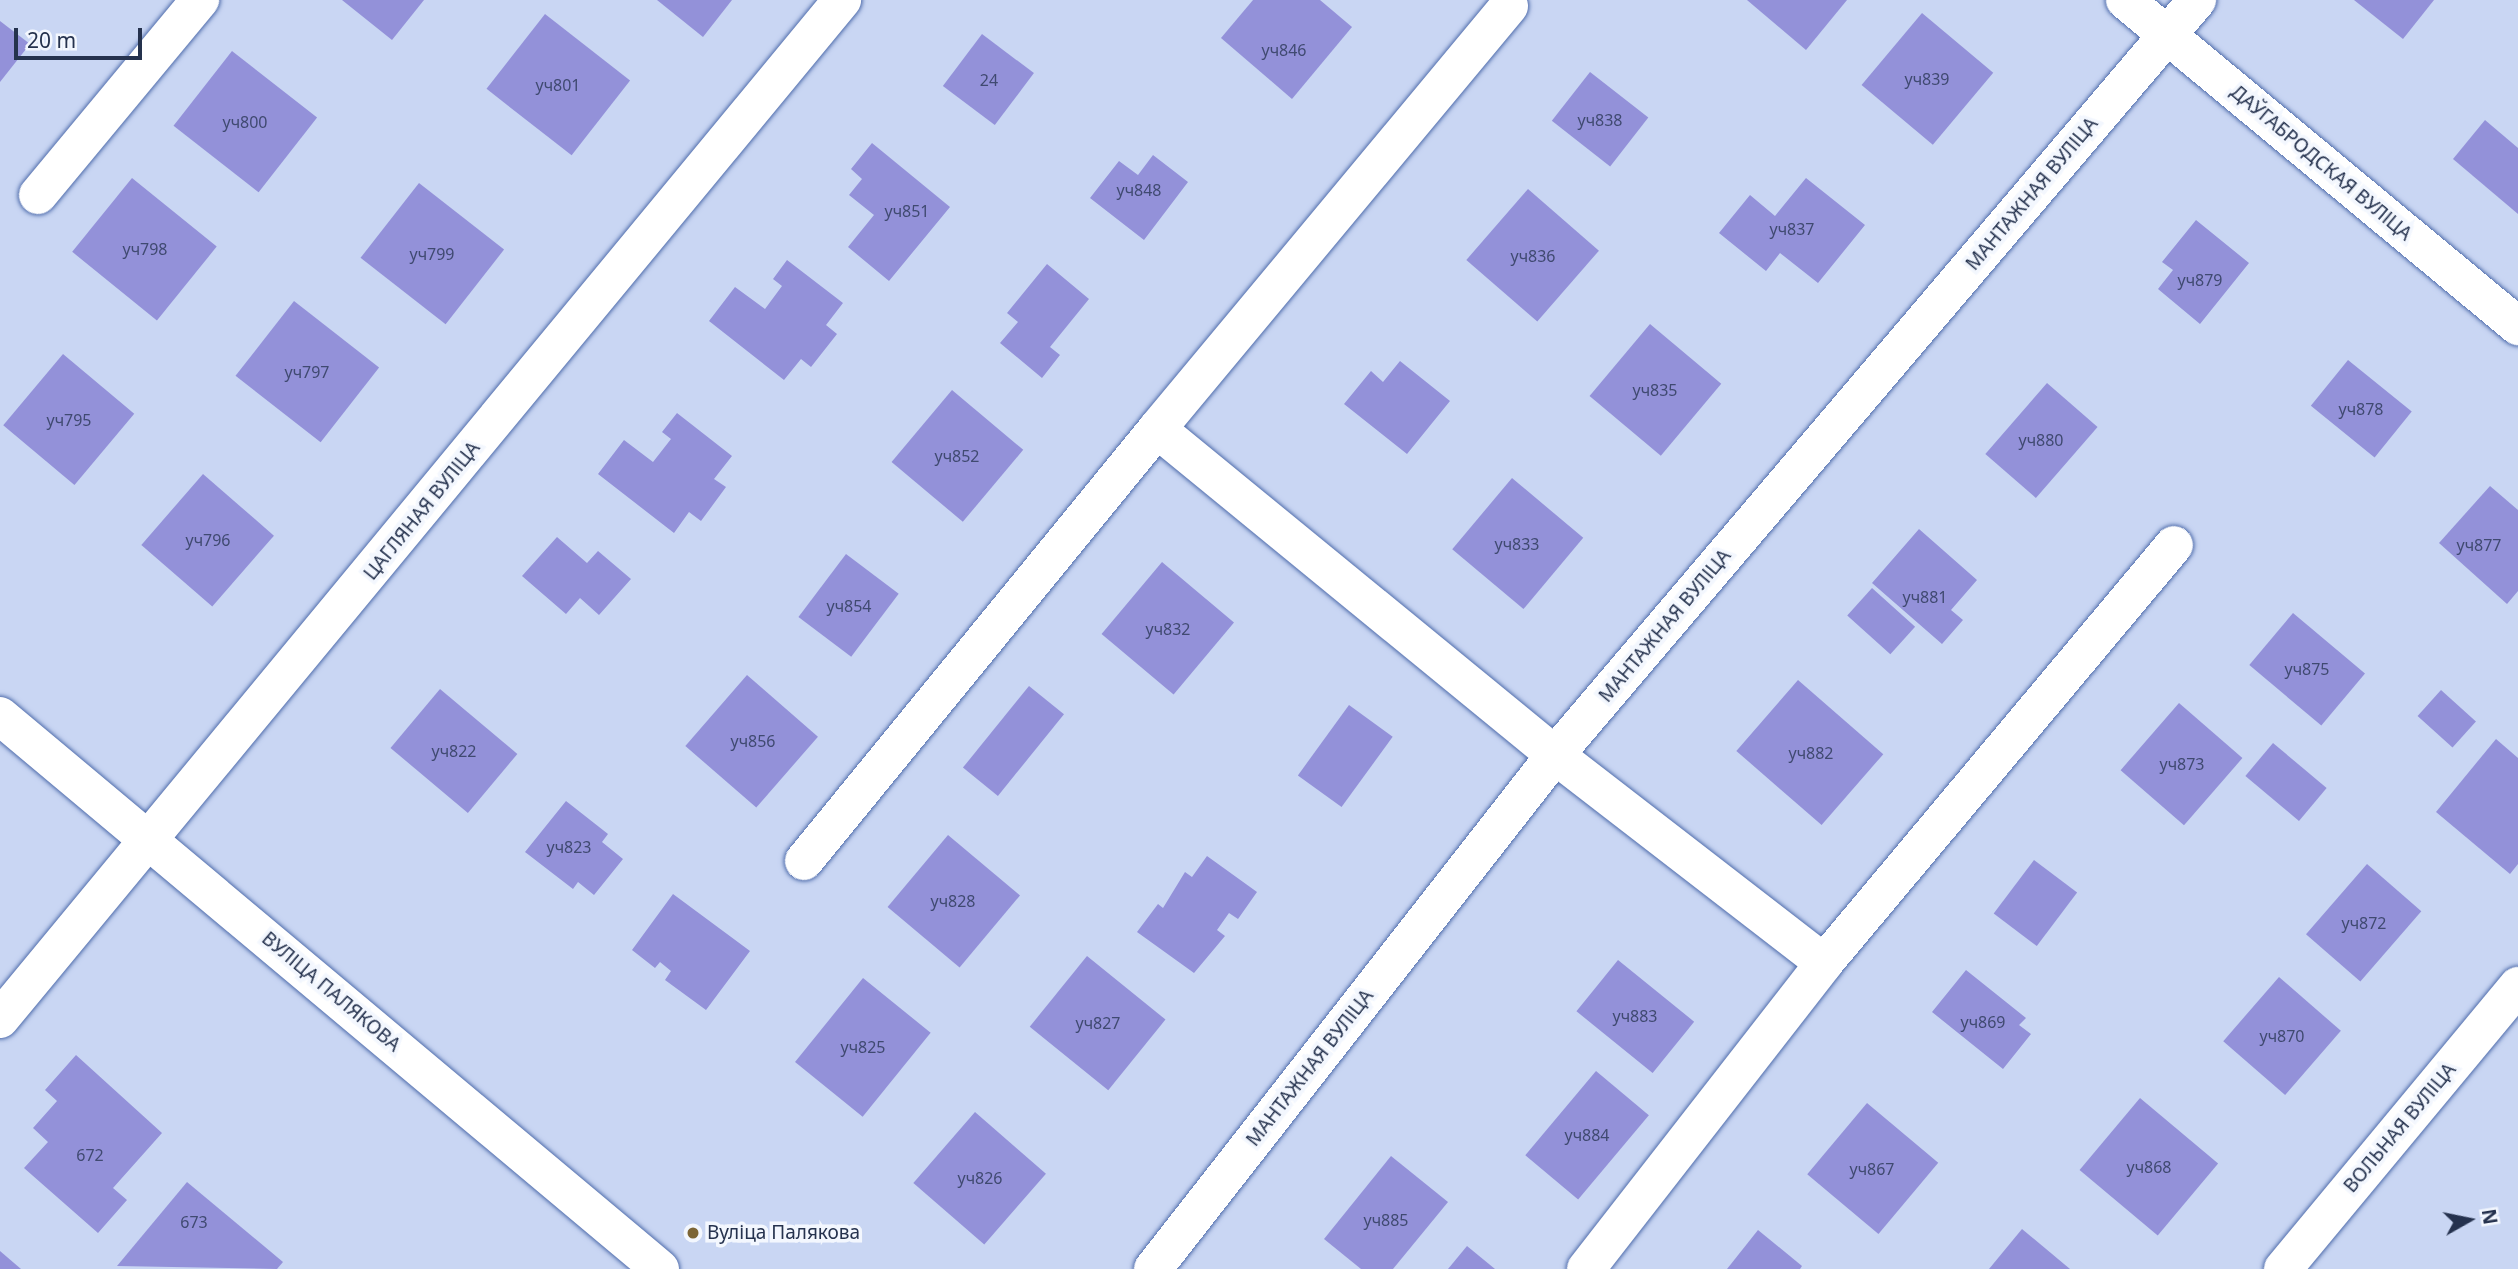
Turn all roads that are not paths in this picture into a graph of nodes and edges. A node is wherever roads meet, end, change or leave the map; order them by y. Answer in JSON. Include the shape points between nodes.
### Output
{"nodes":[{"id":1,"x":200,"y":0,"type":"edge"},
{"id":2,"x":842,"y":0,"type":"edge"},
{"id":3,"x":2125,"y":0,"type":"edge"},
{"id":4,"x":2197,"y":0,"type":"edge"},
{"id":5,"x":1509,"y":6,"type":"dead end"},
{"id":6,"x":2167,"y":35,"type":"junction"},
{"id":7,"x":38,"y":195,"type":"dead end"},
{"id":8,"x":2518,"y":326,"type":"edge"},
{"id":9,"x":1157,"y":429,"type":"junction"},
{"id":10,"x":2174,"y":545,"type":"dead end"},
{"id":11,"x":0,"y":716,"type":"edge"},
{"id":12,"x":1555,"y":755,"type":"junction"},
{"id":13,"x":152,"y":841,"type":"junction"},
{"id":14,"x":804,"y":861,"type":"dead end"},
{"id":15,"x":1824,"y":963,"type":"junction"},
{"id":16,"x":2518,"y":986,"type":"edge"},
{"id":17,"x":0,"y":1019,"type":"edge"},
{"id":18,"x":660,"y":1269,"type":"edge"},
{"id":19,"x":1153,"y":1269,"type":"edge"},
{"id":20,"x":1586,"y":1269,"type":"edge"},
{"id":21,"x":2283,"y":1269,"type":"edge"}],
"edges":[{"from":1,"to":7,"type":"street"},
{"from":2,"to":13,"type":"street","name":"ЦАГЛЯНАЯ ВУЛІЦА"},
{"from":3,"to":6,"type":"street","name":"ДАЎГАБРОДСКАЯ ВУЛІЦА"},
{"from":4,"to":6,"type":"street","name":"МАНТАЖНАЯ ВУЛІЦА"},
{"from":5,"to":9,"type":"street"},
{"from":6,"to":8,"type":"street","name":"ДАЎГАБРОДСКАЯ ВУЛІЦА"},
{"from":6,"to":12,"type":"street","name":"МАНТАЖНАЯ ВУЛІЦА"},
{"from":9,"to":12,"type":"street"},
{"from":9,"to":14,"type":"street"},
{"from":10,"to":15,"type":"street"},
{"from":11,"to":13,"type":"street","name":"ВУЛІЦА ПАЛЯКОВА"},
{"from":12,"to":15,"type":"street"},
{"from":12,"to":19,"type":"street","name":"МАНТАЖНАЯ ВУЛІЦА"},
{"from":13,"to":17,"type":"street","name":"ЦАГЛЯНАЯ ВУЛІЦА"},
{"from":13,"to":18,"type":"street","name":"ВУЛІЦА ПАЛЯКОВА"},
{"from":15,"to":20,"type":"street"},
{"from":16,"to":21,"type":"street","name":"ВОЛЬНАЯ ВУЛІЦА"}]}
